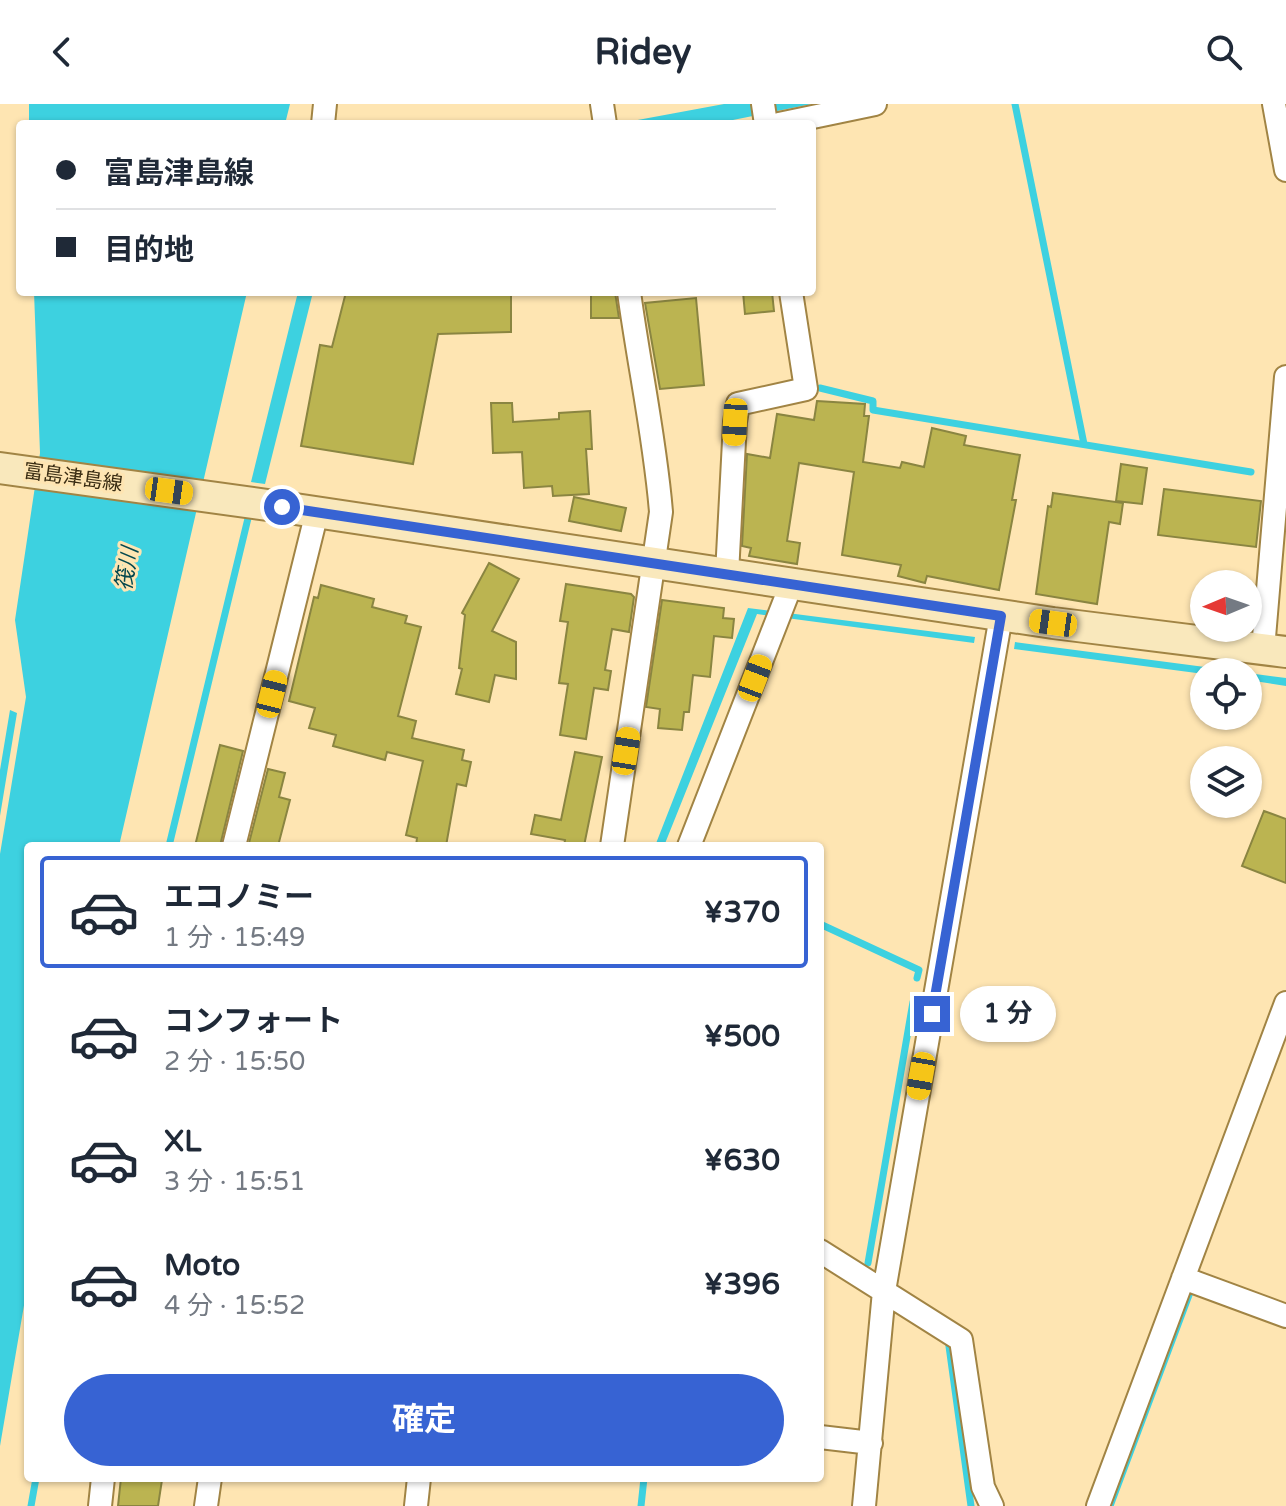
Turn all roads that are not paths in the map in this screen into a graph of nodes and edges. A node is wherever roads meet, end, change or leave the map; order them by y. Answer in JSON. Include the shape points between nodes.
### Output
{"nodes":[{"id":1,"x":875,"y":104,"type":"edge"},
{"id":2,"x":1274,"y":104,"type":"edge"},
{"id":3,"x":768,"y":117,"type":"edge"},
{"id":4,"x":1286,"y":170,"type":"edge"},
{"id":5,"x":630,"y":296,"type":"edge"},
{"id":6,"x":792,"y":296,"type":"edge"},
{"id":7,"x":1286,"y":377,"type":"edge"},
{"id":8,"x":14,"y":470,"type":"edge"},
{"id":9,"x":317,"y":512,"type":"junction"},
{"id":10,"x":655,"y":562,"type":"junction"},
{"id":11,"x":727,"y":574,"type":"junction"},
{"id":12,"x":783,"y":605,"type":"junction"},
{"id":13,"x":1001,"y":616,"type":"junction"},
{"id":14,"x":1274,"y":650,"type":"edge"},
{"id":15,"x":235,"y":842,"type":"edge"},
{"id":16,"x":613,"y":842,"type":"edge"},
{"id":17,"x":691,"y":842,"type":"edge"},
{"id":18,"x":1286,"y":1003,"type":"edge"},
{"id":19,"x":824,"y":1254,"type":"edge"},
{"id":20,"x":1183,"y":1278,"type":"junction"},
{"id":21,"x":884,"y":1291,"type":"junction"},
{"id":22,"x":1286,"y":1316,"type":"edge"},
{"id":23,"x":824,"y":1437,"type":"edge"},
{"id":24,"x":871,"y":1443,"type":"junction"},
{"id":25,"x":103,"y":1482,"type":"edge"},
{"id":26,"x":209,"y":1482,"type":"edge"},
{"id":27,"x":419,"y":1482,"type":"edge"},
{"id":28,"x":100,"y":1506,"type":"edge"},
{"id":29,"x":206,"y":1506,"type":"edge"},
{"id":30,"x":416,"y":1506,"type":"edge"},
{"id":31,"x":864,"y":1506,"type":"edge"},
{"id":32,"x":992,"y":1506,"type":"edge"},
{"id":33,"x":1098,"y":1506,"type":"edge"}],
"edges":[{"from":1,"to":3,"type":"street"},
{"from":2,"to":4,"type":"street"},
{"from":5,"to":10,"type":"street","via":[[657,458],[661,512]]},
{"from":6,"to":11,"type":"street","via":[[806,389],[738,404]]},
{"from":7,"to":14,"type":"street"},
{"from":8,"to":9,"type":"main road","name":"富島津島線"},
{"from":9,"to":10,"type":"main road","name":"富島津島線"},
{"from":9,"to":15,"type":"street"},
{"from":10,"to":11,"type":"main road","name":"富島津島線"},
{"from":10,"to":16,"type":"street"},
{"from":11,"to":12,"type":"main road","name":"富島津島線"},
{"from":12,"to":13,"type":"main road","name":"富島津島線"},
{"from":12,"to":17,"type":"street"},
{"from":13,"to":14,"type":"main road","name":"富島津島線"},
{"from":13,"to":21,"type":"street"},
{"from":18,"to":20,"type":"street"},
{"from":19,"to":21,"type":"street"},
{"from":20,"to":22,"type":"street"},
{"from":20,"to":33,"type":"street"},
{"from":21,"to":24,"type":"street"},
{"from":21,"to":32,"type":"street","via":[[961,1340],[983,1487]]},
{"from":23,"to":24,"type":"street"},
{"from":24,"to":31,"type":"street"},
{"from":25,"to":28,"type":"street"},
{"from":26,"to":29,"type":"street"},
{"from":27,"to":30,"type":"street"}]}
